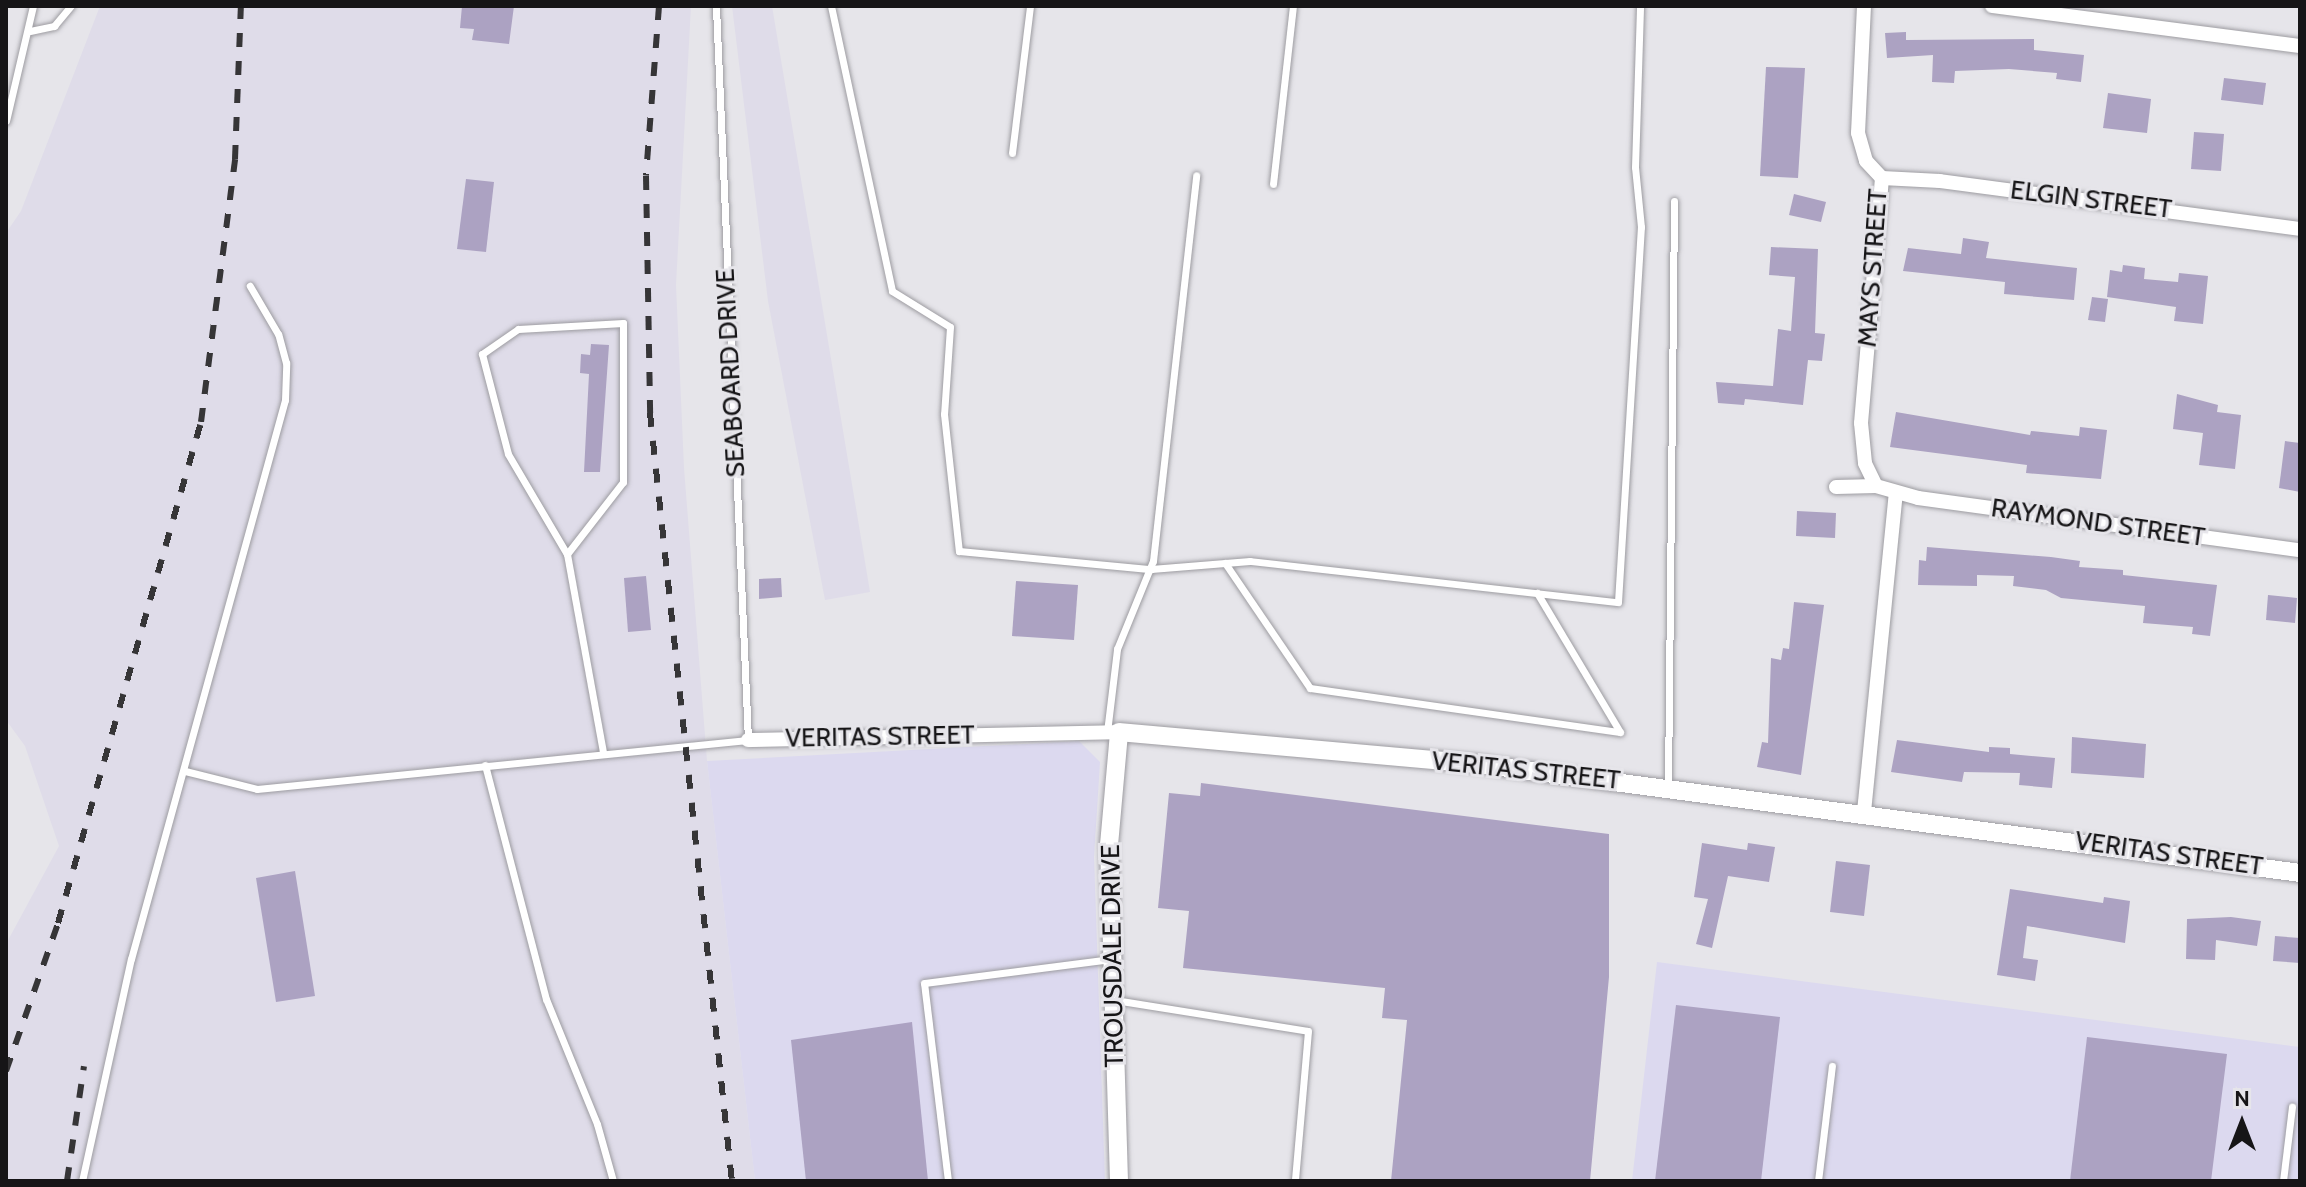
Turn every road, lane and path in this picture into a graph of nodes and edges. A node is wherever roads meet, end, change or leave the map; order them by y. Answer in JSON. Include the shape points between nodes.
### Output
{"nodes":[{"id":1,"x":33,"y":6,"type":"edge"},
{"id":2,"x":71,"y":6,"type":"edge"},
{"id":3,"x":716,"y":6,"type":"edge"},
{"id":4,"x":831,"y":6,"type":"edge"},
{"id":5,"x":1030,"y":6,"type":"edge"},
{"id":6,"x":1293,"y":6,"type":"edge"},
{"id":7,"x":1640,"y":6,"type":"edge"},
{"id":8,"x":1864,"y":6,"type":"edge"},
{"id":9,"x":1992,"y":6,"type":"edge"},
{"id":10,"x":2129,"y":6,"type":"edge"},
{"id":11,"x":2127,"y":23,"type":"junction"},
{"id":12,"x":30,"y":31,"type":"junction"},
{"id":13,"x":2300,"y":46,"type":"edge"},
{"id":14,"x":6,"y":121,"type":"edge"},
{"id":15,"x":1012,"y":153,"type":"dead end"},
{"id":16,"x":1196,"y":175,"type":"dead end"},
{"id":17,"x":1882,"y":178,"type":"junction"},
{"id":18,"x":1273,"y":184,"type":"dead end"},
{"id":19,"x":1674,"y":201,"type":"dead end"},
{"id":20,"x":2300,"y":229,"type":"edge"},
{"id":21,"x":250,"y":286,"type":"dead end"},
{"id":22,"x":1876,"y":486,"type":"junction"},
{"id":23,"x":1836,"y":487,"type":"dead end"},
{"id":24,"x":1896,"y":494,"type":"junction"},
{"id":25,"x":2300,"y":550,"type":"edge"},
{"id":26,"x":567,"y":554,"type":"junction"},
{"id":27,"x":1225,"y":563,"type":"junction"},
{"id":28,"x":1151,"y":569,"type":"junction"},
{"id":29,"x":1537,"y":593,"type":"junction"},
{"id":30,"x":1113,"y":732,"type":"junction"},
{"id":31,"x":748,"y":740,"type":"junction"},
{"id":32,"x":603,"y":753,"type":"junction"},
{"id":33,"x":485,"y":765,"type":"junction"},
{"id":34,"x":185,"y":771,"type":"junction"},
{"id":35,"x":1668,"y":788,"type":"junction"},
{"id":36,"x":1864,"y":812,"type":"junction"},
{"id":37,"x":2300,"y":873,"type":"edge"},
{"id":38,"x":1111,"y":959,"type":"junction"},
{"id":39,"x":1112,"y":999,"type":"junction"},
{"id":40,"x":1832,"y":1066,"type":"dead end"},
{"id":41,"x":2292,"y":1107,"type":"dead end"},
{"id":42,"x":82,"y":1181,"type":"edge"},
{"id":43,"x":613,"y":1181,"type":"edge"},
{"id":44,"x":948,"y":1181,"type":"edge"},
{"id":45,"x":1119,"y":1181,"type":"edge"},
{"id":46,"x":1295,"y":1181,"type":"edge"},
{"id":47,"x":1818,"y":1181,"type":"edge"},
{"id":48,"x":2283,"y":1181,"type":"edge"}],
"edges":[{"from":1,"to":12,"type":"lane"},
{"from":2,"to":12,"type":"lane","via":[[54,26]]},
{"from":3,"to":31,"type":"lane","name":"SEABOARD DRIVE"},
{"from":4,"to":28,"type":"lane","via":[[892,291],[950,327],[944,414],[959,551]]},
{"from":5,"to":15,"type":"lane"},
{"from":6,"to":18,"type":"lane"},
{"from":7,"to":29,"type":"lane","via":[[1635,167],[1641,227],[1618,602]]},
{"from":8,"to":17,"type":"street","name":"MAYS STREET","via":[[1858,133],[1866,161]]},
{"from":9,"to":11,"type":"street"},
{"from":10,"to":11,"type":"street"},
{"from":11,"to":13,"type":"street"},
{"from":12,"to":14,"type":"lane"},
{"from":16,"to":28,"type":"lane"},
{"from":17,"to":20,"type":"street","name":"ELGIN STREET"},
{"from":17,"to":22,"type":"street","name":"MAYS STREET","via":[[1861,423],[1865,463]]},
{"from":19,"to":35,"type":"lane"},
{"from":21,"to":34,"type":"lane","via":[[278,334],[288,384]]},
{"from":22,"to":23,"type":"street"},
{"from":22,"to":24,"type":"street","name":"RAYMOND STREET"},
{"from":24,"to":25,"type":"street","name":"RAYMOND STREET"},
{"from":24,"to":36,"type":"street"},
{"from":26,"to":26,"type":"lane","via":[[508,454],[482,354],[518,329],[623,323],[623,482]]},
{"from":26,"to":32,"type":"lane"},
{"from":27,"to":28,"type":"lane"},
{"from":27,"to":29,"type":"lane","via":[[1250,561]]},
{"from":27,"to":29,"type":"lane","via":[[1310,688],[1620,732]]},
{"from":28,"to":30,"type":"lane","via":[[1117,649]]},
{"from":30,"to":31,"type":"street","name":"VERITAS STREET"},
{"from":30,"to":35,"type":"street","name":"VERITAS STREET"},
{"from":30,"to":38,"type":"street","name":"TROUSDALE DRIVE"},
{"from":31,"to":32,"type":"lane"},
{"from":32,"to":33,"type":"lane"},
{"from":33,"to":34,"type":"lane","via":[[257,789]]},
{"from":33,"to":43,"type":"lane","via":[[546,999],[597,1124]]},
{"from":34,"to":42,"type":"lane","via":[[131,959]]},
{"from":35,"to":36,"type":"street","name":"VERITAS STREET"},
{"from":36,"to":37,"type":"street","name":"VERITAS STREET"},
{"from":38,"to":39,"type":"street","name":"TROUSDALE DRIVE"},
{"from":38,"to":44,"type":"lane","via":[[924,983]]},
{"from":39,"to":45,"type":"street","name":"TROUSDALE DRIVE"},
{"from":39,"to":46,"type":"lane","via":[[1308,1031]]},
{"from":40,"to":47,"type":"lane"},
{"from":41,"to":48,"type":"lane"}]}
